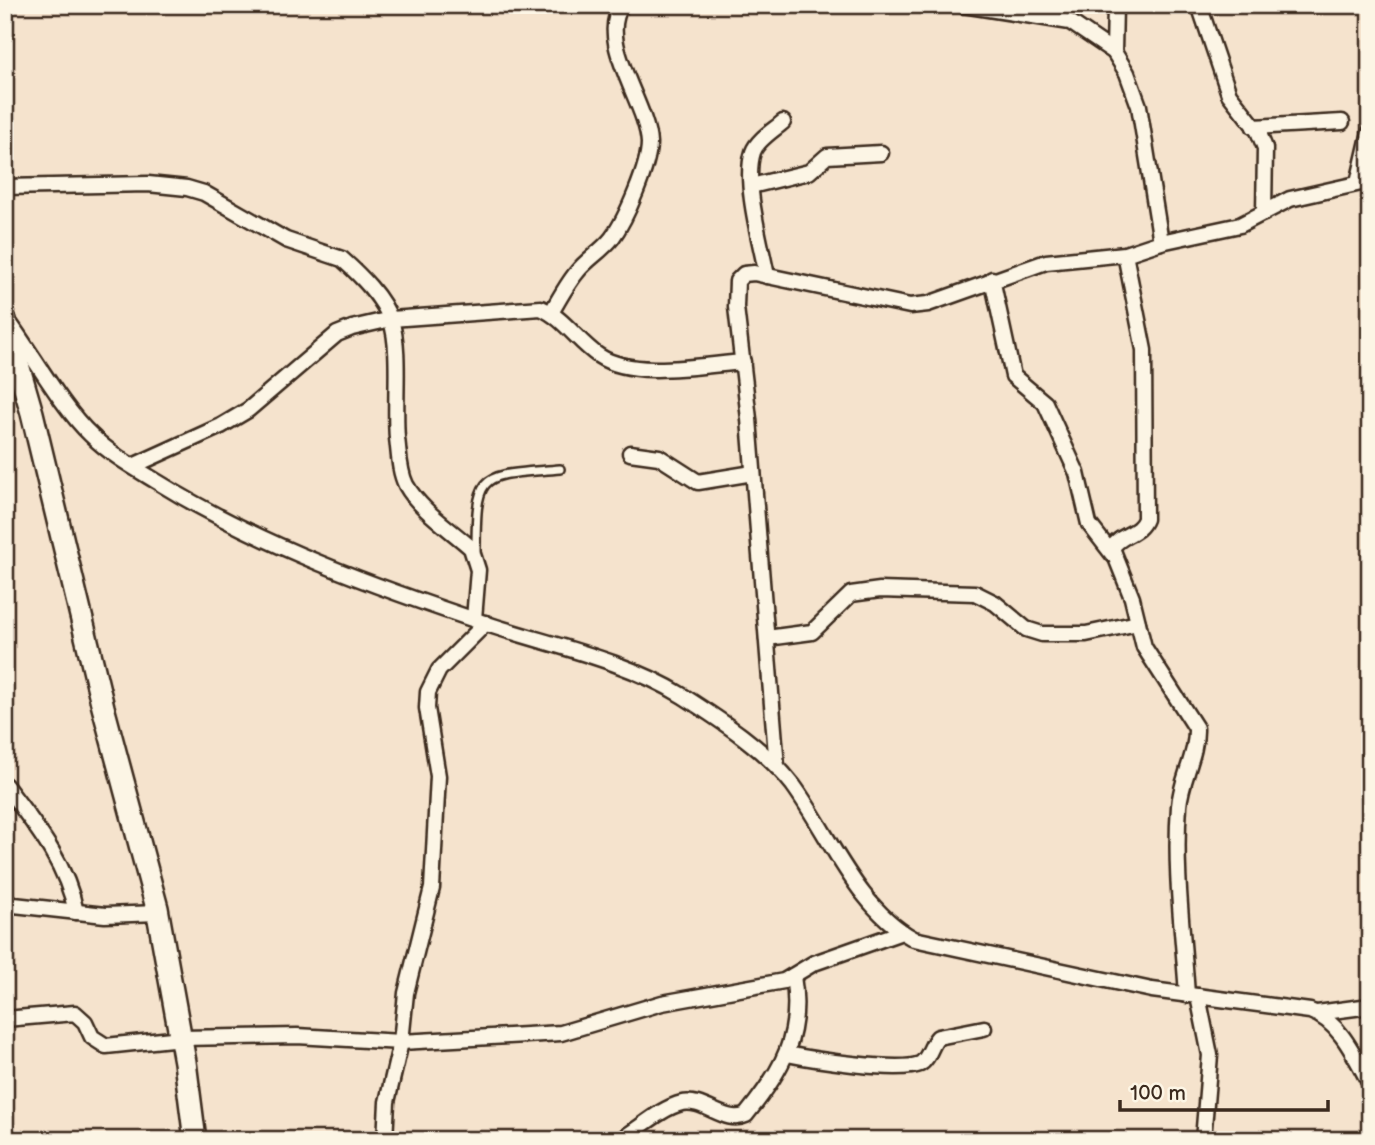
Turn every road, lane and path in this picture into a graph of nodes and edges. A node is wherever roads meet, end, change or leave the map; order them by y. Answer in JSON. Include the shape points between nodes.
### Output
{"nodes":[{"id":1,"x":622,"y":5,"type":"edge"},
{"id":2,"x":963,"y":5,"type":"edge"},
{"id":3,"x":1115,"y":5,"type":"edge"},
{"id":4,"x":1199,"y":5,"type":"edge"},
{"id":5,"x":1114,"y":52,"type":"junction"},
{"id":6,"x":783,"y":122,"type":"dead end"},
{"id":7,"x":1342,"y":122,"type":"dead end"},
{"id":8,"x":1254,"y":127,"type":"junction"},
{"id":9,"x":1370,"y":132,"type":"edge"},
{"id":10,"x":881,"y":153,"type":"dead end"},
{"id":11,"x":1364,"y":182,"type":"edge"},
{"id":12,"x":751,"y":186,"type":"junction"},
{"id":13,"x":5,"y":187,"type":"edge"},
{"id":14,"x":1264,"y":214,"type":"junction"},
{"id":15,"x":1161,"y":242,"type":"junction"},
{"id":16,"x":1125,"y":254,"type":"junction"},
{"id":17,"x":767,"y":276,"type":"junction"},
{"id":18,"x":992,"y":279,"type":"junction"},
{"id":19,"x":551,"y":313,"type":"junction"},
{"id":20,"x":5,"y":318,"type":"edge"},
{"id":21,"x":391,"y":319,"type":"junction"},
{"id":22,"x":743,"y":362,"type":"junction"},
{"id":23,"x":630,"y":453,"type":"dead end"},
{"id":24,"x":133,"y":467,"type":"junction"},
{"id":25,"x":560,"y":469,"type":"dead end"},
{"id":26,"x":753,"y":472,"type":"junction"},
{"id":27,"x":1113,"y":555,"type":"junction"},
{"id":28,"x":477,"y":558,"type":"junction"},
{"id":29,"x":480,"y":621,"type":"junction"},
{"id":30,"x":1138,"y":623,"type":"junction"},
{"id":31,"x":766,"y":638,"type":"junction"},
{"id":32,"x":777,"y":766,"type":"junction"},
{"id":33,"x":5,"y":785,"type":"edge"},
{"id":34,"x":5,"y":904,"type":"edge"},
{"id":35,"x":76,"y":912,"type":"junction"},
{"id":36,"x":158,"y":913,"type":"junction"},
{"id":37,"x":901,"y":932,"type":"junction"},
{"id":38,"x":793,"y":976,"type":"junction"},
{"id":39,"x":1193,"y":995,"type":"junction"},
{"id":40,"x":1370,"y":1006,"type":"edge"},
{"id":41,"x":1317,"y":1013,"type":"junction"},
{"id":42,"x":5,"y":1020,"type":"edge"},
{"id":43,"x":984,"y":1028,"type":"dead end"},
{"id":44,"x":181,"y":1038,"type":"junction"},
{"id":45,"x":401,"y":1042,"type":"junction"},
{"id":46,"x":787,"y":1054,"type":"junction"},
{"id":47,"x":1370,"y":1084,"type":"edge"},
{"id":48,"x":195,"y":1140,"type":"edge"},
{"id":49,"x":385,"y":1140,"type":"edge"},
{"id":50,"x":620,"y":1140,"type":"edge"},
{"id":51,"x":1203,"y":1140,"type":"edge"}],
"edges":[{"from":1,"to":19,"type":"street","via":[[614,32],[646,129],[648,156],[613,236],[575,274]]},
{"from":2,"to":5,"type":"street","via":[[1070,22]]},
{"from":3,"to":5,"type":"street"},
{"from":4,"to":8,"type":"street","via":[[1229,94]]},
{"from":5,"to":15,"type":"street","via":[[1139,106]]},
{"from":6,"to":12,"type":"street","via":[[753,151]]},
{"from":7,"to":8,"type":"street"},
{"from":8,"to":14,"type":"street","via":[[1265,148]]},
{"from":9,"to":11,"type":"street"},
{"from":10,"to":12,"type":"street","via":[[827,156],[808,172]]},
{"from":11,"to":14,"type":"street","via":[[1290,199]]},
{"from":12,"to":17,"type":"street"},
{"from":13,"to":21,"type":"street","via":[[148,184],[204,193],[286,240],[342,258]]},
{"from":14,"to":15,"type":"street","via":[[1240,225]]},
{"from":15,"to":16,"type":"street"},
{"from":16,"to":18,"type":"street","via":[[1046,262]]},
{"from":16,"to":27,"type":"street","via":[[1144,350],[1145,519],[1138,530],[1115,542]]},
{"from":17,"to":18,"type":"street","via":[[910,306]]},
{"from":17,"to":22,"type":"street","via":[[744,274],[737,281]]},
{"from":18,"to":27,"type":"street","via":[[1013,376],[1045,403],[1077,472],[1089,524]]},
{"from":19,"to":21,"type":"street","via":[[529,308]]},
{"from":19,"to":22,"type":"street","via":[[597,355],[624,368]]},
{"from":20,"to":24,"type":"street","via":[[89,434]]},
{"from":20,"to":36,"type":"street"},
{"from":21,"to":24,"type":"street","via":[[337,334],[248,410]]},
{"from":21,"to":28,"type":"street","via":[[395,414],[406,485]]},
{"from":22,"to":26,"type":"street"},
{"from":23,"to":26,"type":"street","via":[[659,457],[698,482]]},
{"from":24,"to":29,"type":"street","via":[[246,531]]},
{"from":25,"to":28,"type":"lane","via":[[486,480],[476,506]]},
{"from":26,"to":31,"type":"street"},
{"from":27,"to":30,"type":"street"},
{"from":28,"to":29,"type":"street"},
{"from":29,"to":32,"type":"street","via":[[656,682]]},
{"from":29,"to":45,"type":"street","via":[[439,670],[428,692],[438,776],[432,888],[410,976]]},
{"from":30,"to":31,"type":"street","via":[[1086,634],[1042,634],[1026,629],[975,593],[880,590],[851,594],[812,632]]},
{"from":30,"to":39,"type":"street","via":[[1144,647],[1196,728],[1180,802],[1177,846]]},
{"from":31,"to":32,"type":"street"},
{"from":32,"to":37,"type":"street","via":[[871,905]]},
{"from":33,"to":35,"type":"street","via":[[44,836],[66,876]]},
{"from":34,"to":35,"type":"street"},
{"from":35,"to":36,"type":"street"},
{"from":36,"to":44,"type":"street"},
{"from":37,"to":38,"type":"street","via":[[814,963]]},
{"from":37,"to":39,"type":"street","via":[[914,939]]},
{"from":38,"to":45,"type":"street","via":[[755,988],[662,1003],[561,1033]]},
{"from":38,"to":46,"type":"street","via":[[798,1003]]},
{"from":39,"to":41,"type":"street"},
{"from":39,"to":51,"type":"street","via":[[1210,1055]]},
{"from":40,"to":41,"type":"street"},
{"from":41,"to":47,"type":"street","via":[[1340,1033]]},
{"from":42,"to":44,"type":"street","via":[[75,1013],[92,1037],[106,1046]]},
{"from":43,"to":46,"type":"street","via":[[938,1037],[925,1060],[910,1066],[827,1062]]},
{"from":44,"to":45,"type":"street","via":[[297,1036]]},
{"from":44,"to":48,"type":"street"},
{"from":45,"to":49,"type":"street","via":[[387,1102]]},
{"from":46,"to":50,"type":"street","via":[[770,1086],[746,1115],[731,1117],[695,1103],[682,1103]]}]}
